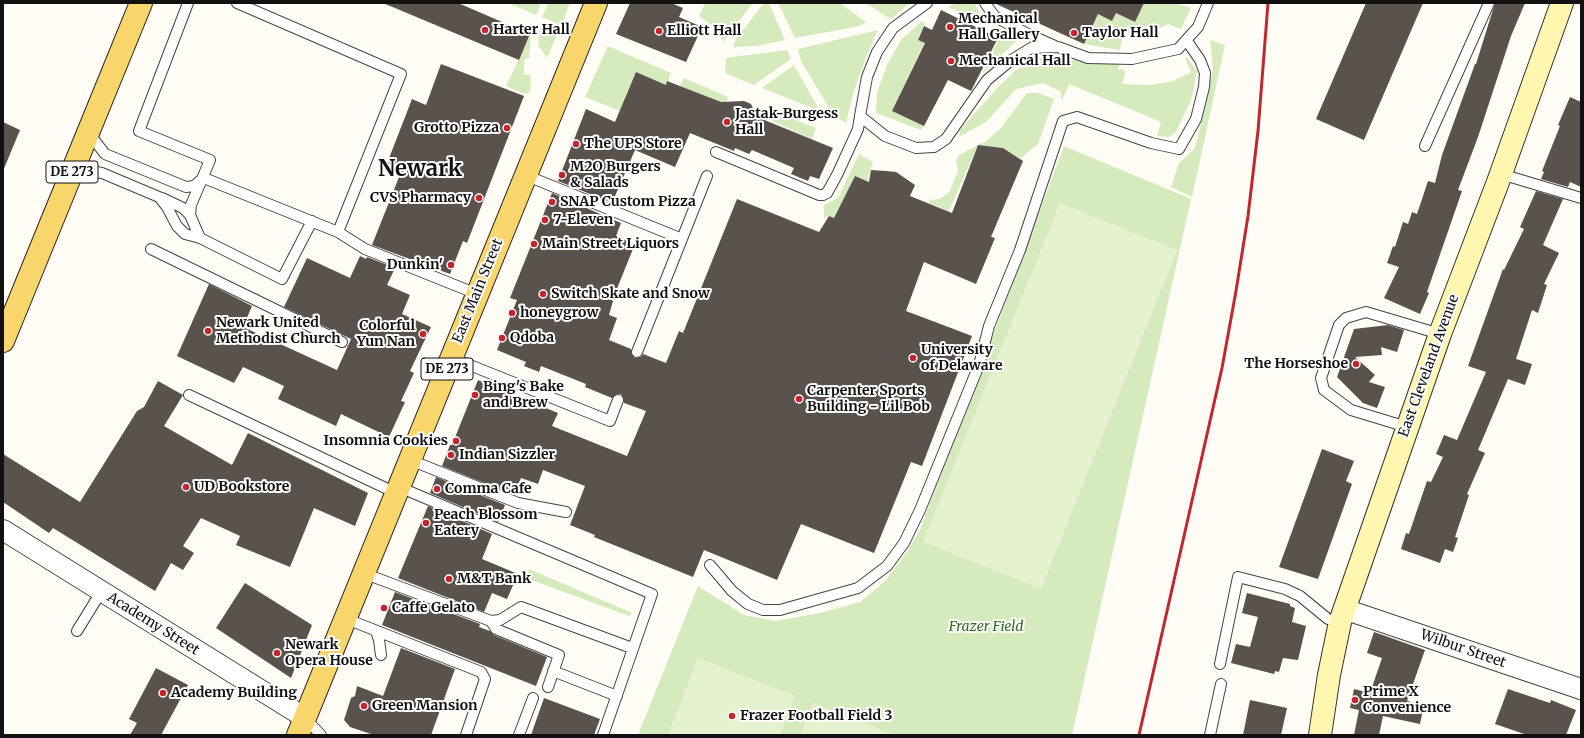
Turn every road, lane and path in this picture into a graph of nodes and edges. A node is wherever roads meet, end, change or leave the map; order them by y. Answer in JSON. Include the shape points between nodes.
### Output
{"nodes":[{"id":1,"x":141,"y":3,"type":"edge"},
{"id":2,"x":188,"y":3,"type":"edge"},
{"id":3,"x":236,"y":3,"type":"edge"},
{"id":4,"x":596,"y":3,"type":"edge"},
{"id":5,"x":928,"y":3,"type":"edge"},
{"id":6,"x":984,"y":3,"type":"edge"},
{"id":7,"x":1208,"y":3,"type":"edge"},
{"id":8,"x":1489,"y":3,"type":"edge"},
{"id":9,"x":1562,"y":3,"type":"edge"},
{"id":10,"x":1187,"y":41,"type":"junction"},
{"id":11,"x":1058,"y":47,"type":"junction"},
{"id":12,"x":860,"y":116,"type":"junction"},
{"id":13,"x":88,"y":132,"type":"junction"},
{"id":14,"x":1425,"y":146,"type":"dead end"},
{"id":15,"x":716,"y":152,"type":"dead end"},
{"id":16,"x":72,"y":171,"type":"junction"},
{"id":17,"x":1501,"y":174,"type":"junction"},
{"id":18,"x":525,"y":175,"type":"junction"},
{"id":19,"x":707,"y":176,"type":"dead end"},
{"id":20,"x":204,"y":178,"type":"junction"},
{"id":21,"x":159,"y":197,"type":"junction"},
{"id":22,"x":1581,"y":198,"type":"edge"},
{"id":23,"x":190,"y":215,"type":"junction"},
{"id":24,"x":312,"y":220,"type":"junction"},
{"id":25,"x":338,"y":232,"type":"junction"},
{"id":26,"x":200,"y":238,"type":"junction"},
{"id":27,"x":682,"y":239,"type":"junction"},
{"id":28,"x":151,"y":249,"type":"dead end"},
{"id":29,"x":477,"y":294,"type":"junction"},
{"id":30,"x":1440,"y":334,"type":"junction"},
{"id":31,"x":3,"y":341,"type":"edge"},
{"id":32,"x":342,"y":342,"type":"dead end"},
{"id":33,"x":637,"y":352,"type":"dead end"},
{"id":34,"x":452,"y":358,"type":"junction"},
{"id":35,"x":188,"y":395,"type":"dead end"},
{"id":36,"x":618,"y":400,"type":"dead end"},
{"id":37,"x":1407,"y":427,"type":"junction"},
{"id":38,"x":410,"y":460,"type":"junction"},
{"id":39,"x":397,"y":490,"type":"junction"},
{"id":40,"x":566,"y":512,"type":"dead end"},
{"id":41,"x":3,"y":530,"type":"edge"},
{"id":42,"x":710,"y":565,"type":"dead end"},
{"id":43,"x":363,"y":573,"type":"junction"},
{"id":44,"x":101,"y":592,"type":"junction"},
{"id":45,"x":1342,"y":616,"type":"junction"},
{"id":46,"x":344,"y":618,"type":"junction"},
{"id":47,"x":491,"y":621,"type":"junction"},
{"id":48,"x":77,"y":631,"type":"dead end"},
{"id":49,"x":376,"y":631,"type":"junction"},
{"id":50,"x":632,"y":648,"type":"junction"},
{"id":51,"x":381,"y":655,"type":"dead end"},
{"id":52,"x":1220,"y":664,"type":"dead end"},
{"id":53,"x":553,"y":671,"type":"junction"},
{"id":54,"x":1221,"y":684,"type":"dead end"},
{"id":55,"x":548,"y":687,"type":"dead end"},
{"id":56,"x":1581,"y":689,"type":"edge"},
{"id":57,"x":617,"y":696,"type":"junction"},
{"id":58,"x":532,"y":698,"type":"dead end"},
{"id":59,"x":301,"y":726,"type":"edge"},
{"id":60,"x":321,"y":735,"type":"edge"},
{"id":61,"x":466,"y":735,"type":"edge"},
{"id":62,"x":519,"y":735,"type":"edge"},
{"id":63,"x":603,"y":735,"type":"edge"},
{"id":64,"x":1210,"y":735,"type":"edge"},
{"id":65,"x":1320,"y":735,"type":"edge"}],
"edges":[{"from":1,"to":13,"type":"main road","number":"DE 273"},
{"from":2,"to":20,"type":"lane","via":[[139,131],[210,160]]},
{"from":3,"to":25,"type":"lane","via":[[401,74]]},
{"from":4,"to":18,"type":"main road","name":"East Main Street","number":"DE 273"},
{"from":5,"to":12,"type":"lane","via":[[893,28],[877,52],[867,77]]},
{"from":6,"to":11,"type":"lane","via":[[994,17]]},
{"from":7,"to":10,"type":"lane","via":[[1198,26]]},
{"from":8,"to":14,"type":"lane"},
{"from":9,"to":17,"type":"main road","name":"East Cleveland Avenue"},
{"from":10,"to":11,"type":"lane","via":[[1178,49],[1132,59],[1088,58]]},
{"from":10,"to":42,"type":"lane","via":[[1200,60],[1205,73],[1204,87],[1196,120],[1179,149],[1151,143],[1077,117],[1063,121],[1020,250],[989,326],[979,365],[920,510],[904,544],[887,566],[858,588],[780,610],[763,610],[748,604],[732,591]]},
{"from":11,"to":12,"type":"lane","via":[[1031,48],[1010,61],[987,80],[946,139],[934,147],[916,148],[884,136]]},
{"from":12,"to":15,"type":"lane","via":[[858,129],[837,175],[827,193],[823,195]]},
{"from":13,"to":16,"type":"main road","number":"DE 273"},
{"from":13,"to":20,"type":"lane","via":[[104,154],[186,187],[194,186]]},
{"from":16,"to":21,"type":"lane","via":[[102,173]]},
{"from":16,"to":31,"type":"main road","number":"DE 273"},
{"from":17,"to":22,"type":"lane"},
{"from":17,"to":30,"type":"main road","name":"East Cleveland Avenue"},
{"from":18,"to":27,"type":"lane"},
{"from":18,"to":29,"type":"main road","name":"East Main Street","number":"DE 273"},
{"from":19,"to":27,"type":"lane"},
{"from":20,"to":23,"type":"lane","via":[[191,205]]},
{"from":20,"to":24,"type":"lane"},
{"from":21,"to":23,"type":"lane","via":[[183,208]]},
{"from":21,"to":26,"type":"lane","via":[[185,234]]},
{"from":23,"to":26,"type":"lane"},
{"from":24,"to":25,"type":"lane"},
{"from":24,"to":26,"type":"lane","via":[[282,279]]},
{"from":25,"to":29,"type":"lane","via":[[365,249]]},
{"from":27,"to":33,"type":"lane"},
{"from":28,"to":32,"type":"lane"},
{"from":29,"to":34,"type":"main road","name":"East Main Street","number":"DE 273"},
{"from":30,"to":37,"type":"main road","name":"East Cleveland Avenue"},
{"from":30,"to":37,"type":"lane","via":[[1366,312],[1346,318],[1340,325],[1321,378],[1324,390],[1351,410]]},
{"from":34,"to":36,"type":"lane","via":[[610,420]]},
{"from":34,"to":38,"type":"main road","name":"East Main Street","number":"DE 273"},
{"from":35,"to":39,"type":"lane"},
{"from":37,"to":45,"type":"main road","name":"East Cleveland Avenue"},
{"from":38,"to":39,"type":"main road","name":"East Main Street","number":"DE 273"},
{"from":38,"to":40,"type":"lane","via":[[518,504]]},
{"from":39,"to":43,"type":"main road","name":"East Main Street","number":"DE 273"},
{"from":39,"to":50,"type":"lane","via":[[652,594]]},
{"from":41,"to":44,"type":"street","name":"Academy Street"},
{"from":43,"to":46,"type":"main road","name":"East Main Street","number":"DE 273"},
{"from":43,"to":47,"type":"lane"},
{"from":44,"to":48,"type":"lane"},
{"from":44,"to":59,"type":"street","name":"Academy Street"},
{"from":45,"to":52,"type":"lane","via":[[1328,620],[1300,596],[1285,589],[1238,577]]},
{"from":45,"to":56,"type":"street","name":"Wilbur Street"},
{"from":45,"to":65,"type":"main road","name":"East Cleveland Avenue","via":[[1329,675]]},
{"from":46,"to":49,"type":"lane"},
{"from":46,"to":59,"type":"main road","name":"East Main Street","number":"DE 273"},
{"from":47,"to":50,"type":"lane","via":[[500,620],[521,607]]},
{"from":47,"to":53,"type":"lane","via":[[496,629],[559,655]]},
{"from":49,"to":51,"type":"lane"},
{"from":49,"to":61,"type":"lane","via":[[481,672],[485,680]]},
{"from":50,"to":57,"type":"lane"},
{"from":53,"to":55,"type":"lane"},
{"from":53,"to":57,"type":"lane"},
{"from":54,"to":64,"type":"lane"},
{"from":57,"to":63,"type":"lane"},
{"from":58,"to":62,"type":"lane"},
{"from":59,"to":60,"type":"lane"}]}
